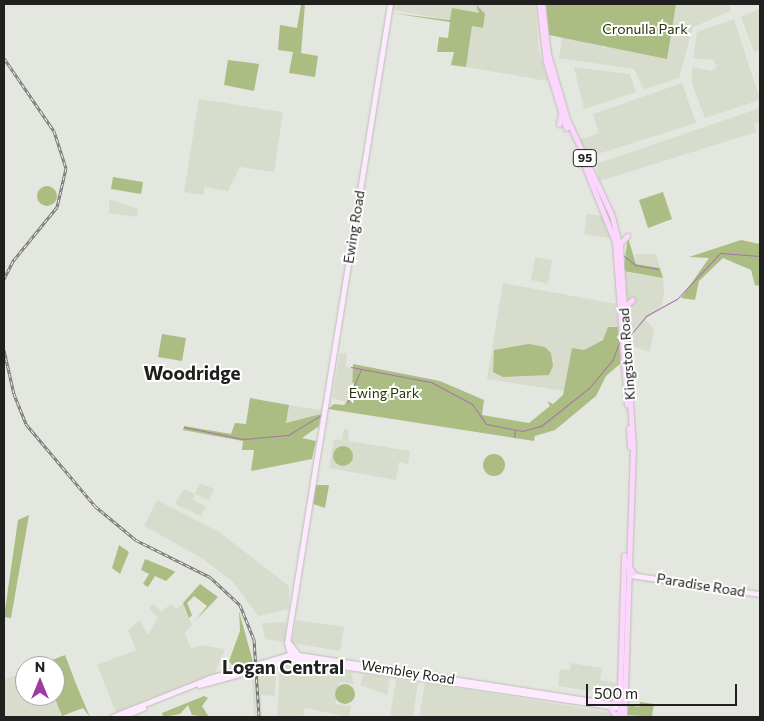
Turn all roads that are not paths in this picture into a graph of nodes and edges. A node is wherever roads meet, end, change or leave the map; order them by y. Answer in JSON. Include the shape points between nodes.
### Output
{"nodes":[{"id":1,"x":390,"y":4,"type":"edge"},
{"id":2,"x":541,"y":4,"type":"edge"},
{"id":3,"x":561,"y":114,"type":"junction"},
{"id":4,"x":567,"y":128,"type":"junction"},
{"id":5,"x":627,"y":236,"type":"dead end"},
{"id":6,"x":620,"y":244,"type":"junction"},
{"id":7,"x":621,"y":292,"type":"junction"},
{"id":8,"x":622,"y":305,"type":"junction"},
{"id":9,"x":627,"y":563,"type":"junction"},
{"id":10,"x":625,"y":574,"type":"junction"},
{"id":11,"x":636,"y":574,"type":"junction"},
{"id":12,"x":760,"y":594,"type":"edge"},
{"id":13,"x":288,"y":644,"type":"junction"},
{"id":14,"x":300,"y":654,"type":"junction"},
{"id":15,"x":290,"y":656,"type":"junction"},
{"id":16,"x":276,"y":657,"type":"junction"},
{"id":17,"x":361,"y":666,"type":"junction"},
{"id":18,"x":620,"y":698,"type":"junction"},
{"id":19,"x":610,"y":706,"type":"junction"},
{"id":20,"x":622,"y":706,"type":"junction"},
{"id":21,"x":112,"y":717,"type":"edge"},
{"id":22,"x":121,"y":717,"type":"edge"},
{"id":23,"x":618,"y":717,"type":"edge"},
{"id":24,"x":624,"y":717,"type":"edge"}],
"edges":[{"from":1,"to":13,"type":"main road","name":"Ewing Road"},
{"from":2,"to":3,"type":"main road","name":"Kingston Road","number":"95","via":[[546,62]]},
{"from":2,"to":6,"type":"main road","name":"Kingston Road","number":"95","via":[[548,54],[567,119]]},
{"from":3,"to":4,"type":"main road","name":"Kingston Road","number":"95"},
{"from":3,"to":4,"type":"main road","via":[[558,125]]},
{"from":4,"to":7,"type":"main road","name":"Kingston Road","number":"95","via":[[610,224]]},
{"from":5,"to":6,"type":"main road"},
{"from":6,"to":7,"type":"main road","name":"Kingston Road","number":"95"},
{"from":7,"to":8,"type":"main road","name":"Kingston Road","number":"95"},
{"from":7,"to":8,"type":"main road","via":[[612,297]]},
{"from":7,"to":8,"type":"main road","via":[[631,300]]},
{"from":8,"to":9,"type":"main road","name":"Kingston Road","number":"95","via":[[630,353],[633,452]]},
{"from":8,"to":10,"type":"main road","name":"Kingston Road","number":"95","via":[[630,455]]},
{"from":9,"to":10,"type":"main road","name":"Kingston Road"},
{"from":9,"to":11,"type":"main road"},
{"from":10,"to":11,"type":"main road"},
{"from":10,"to":18,"type":"main road","name":"Kingston Road"},
{"from":10,"to":20,"type":"main road","name":"Kingston Road"},
{"from":11,"to":12,"type":"main road","name":"Paradise Road"},
{"from":13,"to":14,"type":"main road"},
{"from":13,"to":15,"type":"main road","name":"Ewing Road"},
{"from":13,"to":16,"type":"main road"},
{"from":14,"to":15,"type":"main road","name":"Wembley Road"},
{"from":14,"to":17,"type":"main road","name":"Wembley Road"},
{"from":15,"to":16,"type":"main road","name":"Wembley Road"},
{"from":15,"to":17,"type":"main road","name":"Wembley Road"},
{"from":15,"to":22,"type":"main road","name":"Wembley Road","via":[[198,686]]},
{"from":16,"to":21,"type":"main road","name":"Wembley Road"},
{"from":17,"to":19,"type":"main road","name":"Wembley Road"},
{"from":18,"to":19,"type":"main road"},
{"from":18,"to":20,"type":"main road","name":"Kingston Road"},
{"from":19,"to":20,"type":"main road","name":"Wembley Road"},
{"from":19,"to":23,"type":"main road"},
{"from":20,"to":23,"type":"main road","name":"Kingston Road"},
{"from":20,"to":24,"type":"main road","name":"Kingston Road"}]}
